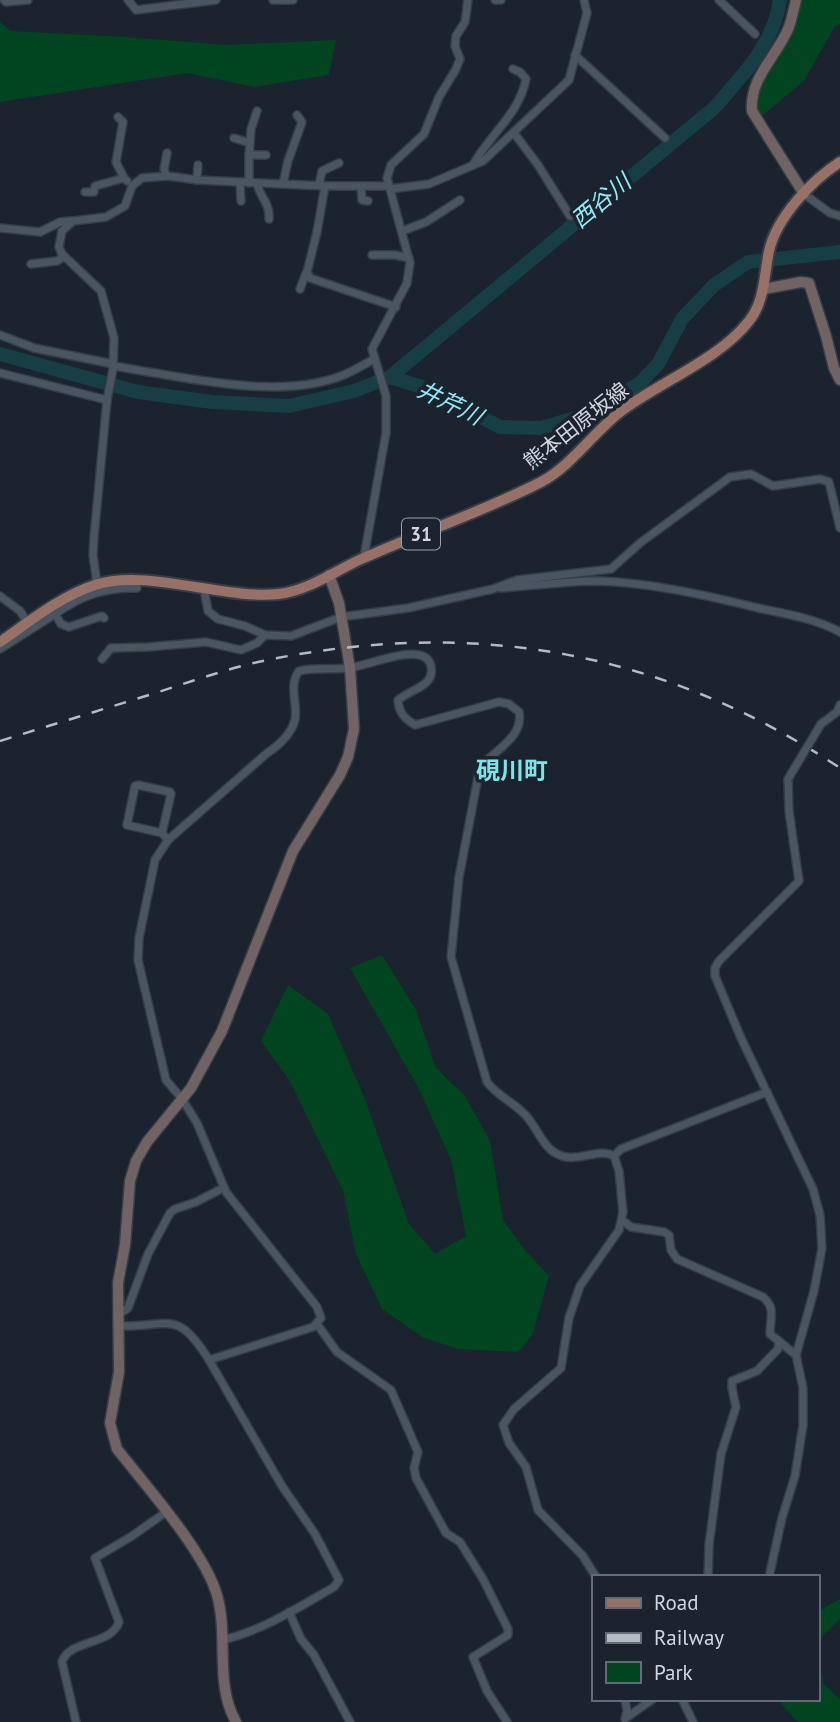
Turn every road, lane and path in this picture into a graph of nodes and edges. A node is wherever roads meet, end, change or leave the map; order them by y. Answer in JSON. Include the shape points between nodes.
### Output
{"nodes":[{"id":1,"x":4,"y":0,"type":"edge"},
{"id":2,"x":28,"y":0,"type":"edge"},
{"id":3,"x":128,"y":0,"type":"edge"},
{"id":4,"x":216,"y":0,"type":"edge"},
{"id":5,"x":273,"y":0,"type":"edge"},
{"id":6,"x":293,"y":0,"type":"edge"},
{"id":7,"x":468,"y":0,"type":"edge"},
{"id":8,"x":495,"y":0,"type":"edge"},
{"id":9,"x":501,"y":0,"type":"edge"},
{"id":10,"x":584,"y":0,"type":"edge"},
{"id":11,"x":719,"y":0,"type":"edge"},
{"id":12,"x":796,"y":0,"type":"edge"},
{"id":13,"x":186,"y":2,"type":"edge"},
{"id":14,"x":755,"y":34,"type":"dead end"},
{"id":15,"x":575,"y":55,"type":"junction"},
{"id":16,"x":513,"y":69,"type":"dead end"},
{"id":17,"x":257,"y":111,"type":"dead end"},
{"id":18,"x":297,"y":115,"type":"dead end"},
{"id":19,"x":118,"y":117,"type":"dead end"},
{"id":20,"x":514,"y":133,"type":"junction"},
{"id":21,"x":234,"y":138,"type":"dead end"},
{"id":22,"x":664,"y":138,"type":"dead end"},
{"id":23,"x":250,"y":143,"type":"junction"},
{"id":24,"x":167,"y":153,"type":"dead end"},
{"id":25,"x":249,"y":155,"type":"junction"},
{"id":26,"x":266,"y":155,"type":"dead end"},
{"id":27,"x":840,"y":162,"type":"edge"},
{"id":28,"x":339,"y":163,"type":"dead end"},
{"id":29,"x":198,"y":165,"type":"dead end"},
{"id":30,"x":472,"y":166,"type":"junction"},
{"id":31,"x":166,"y":177,"type":"junction"},
{"id":32,"x":124,"y":178,"type":"junction"},
{"id":33,"x":197,"y":180,"type":"junction"},
{"id":34,"x":249,"y":183,"type":"junction"},
{"id":35,"x":283,"y":184,"type":"junction"},
{"id":36,"x":322,"y":186,"type":"junction"},
{"id":37,"x":361,"y":186,"type":"junction"},
{"id":38,"x":132,"y":187,"type":"junction"},
{"id":39,"x":389,"y":188,"type":"junction"},
{"id":40,"x":85,"y":192,"type":"dead end"},
{"id":41,"x":804,"y":194,"type":"junction"},
{"id":42,"x":460,"y":200,"type":"dead end"},
{"id":43,"x":241,"y":201,"type":"dead end"},
{"id":44,"x":368,"y":201,"type":"dead end"},
{"id":45,"x":570,"y":216,"type":"dead end"},
{"id":46,"x":840,"y":216,"type":"edge"},
{"id":47,"x":269,"y":219,"type":"dead end"},
{"id":48,"x":73,"y":220,"type":"junction"},
{"id":49,"x":0,"y":228,"type":"edge"},
{"id":50,"x":402,"y":231,"type":"junction"},
{"id":51,"x":372,"y":255,"type":"dead end"},
{"id":52,"x":63,"y":257,"type":"junction"},
{"id":53,"x":409,"y":258,"type":"junction"},
{"id":54,"x":31,"y":264,"type":"dead end"},
{"id":55,"x":307,"y":272,"type":"junction"},
{"id":56,"x":300,"y":289,"type":"dead end"},
{"id":57,"x":764,"y":289,"type":"junction"},
{"id":58,"x":396,"y":307,"type":"junction"},
{"id":59,"x":0,"y":335,"type":"edge"},
{"id":60,"x":374,"y":359,"type":"junction"},
{"id":61,"x":113,"y":367,"type":"junction"},
{"id":62,"x":0,"y":373,"type":"edge"},
{"id":63,"x":840,"y":380,"type":"edge"},
{"id":64,"x":107,"y":400,"type":"junction"},
{"id":65,"x":840,"y":528,"type":"edge"},
{"id":66,"x":363,"y":558,"type":"junction"},
{"id":67,"x":329,"y":575,"type":"junction"},
{"id":68,"x":97,"y":584,"type":"junction"},
{"id":69,"x":137,"y":588,"type":"dead end"},
{"id":70,"x":204,"y":589,"type":"junction"},
{"id":71,"x":494,"y":589,"type":"junction"},
{"id":72,"x":0,"y":596,"type":"edge"},
{"id":73,"x":55,"y":614,"type":"junction"},
{"id":74,"x":341,"y":617,"type":"junction"},
{"id":75,"x":104,"y":618,"type":"dead end"},
{"id":76,"x":27,"y":623,"type":"junction"},
{"id":77,"x":840,"y":632,"type":"edge"},
{"id":78,"x":265,"y":635,"type":"junction"},
{"id":79,"x":0,"y":642,"type":"edge"},
{"id":80,"x":0,"y":649,"type":"edge"},
{"id":81,"x":102,"y":659,"type":"dead end"},
{"id":82,"x":351,"y":668,"type":"junction"},
{"id":83,"x":840,"y":705,"type":"edge"},
{"id":84,"x":162,"y":833,"type":"junction"},
{"id":85,"x":167,"y":840,"type":"junction"},
{"id":86,"x":767,"y":1092,"type":"junction"},
{"id":87,"x":182,"y":1100,"type":"junction"},
{"id":88,"x":614,"y":1156,"type":"junction"},
{"id":89,"x":223,"y":1188,"type":"junction"},
{"id":90,"x":622,"y":1220,"type":"junction"},
{"id":91,"x":119,"y":1314,"type":"junction"},
{"id":92,"x":317,"y":1324,"type":"junction"},
{"id":93,"x":120,"y":1326,"type":"junction"},
{"id":94,"x":779,"y":1342,"type":"junction"},
{"id":95,"x":796,"y":1355,"type":"junction"},
{"id":96,"x":209,"y":1360,"type":"junction"},
{"id":97,"x":166,"y":1512,"type":"junction"},
{"id":98,"x":595,"y":1575,"type":"edge"},
{"id":99,"x":708,"y":1575,"type":"edge"},
{"id":100,"x":769,"y":1575,"type":"edge"},
{"id":101,"x":289,"y":1612,"type":"junction"},
{"id":102,"x":222,"y":1640,"type":"junction"},
{"id":103,"x":625,"y":1701,"type":"edge"},
{"id":104,"x":650,"y":1701,"type":"edge"},
{"id":105,"x":683,"y":1701,"type":"edge"},
{"id":106,"x":625,"y":1720,"type":"edge"},
{"id":107,"x":76,"y":1722,"type":"edge"},
{"id":108,"x":236,"y":1722,"type":"edge"},
{"id":109,"x":350,"y":1722,"type":"edge"},
{"id":110,"x":507,"y":1722,"type":"edge"},
{"id":111,"x":693,"y":1722,"type":"edge"}],
"edges":[{"from":1,"to":2,"type":"street"},
{"from":3,"to":13,"type":"street","via":[[136,10]]},
{"from":4,"to":13,"type":"street"},
{"from":5,"to":6,"type":"street"},
{"from":7,"to":39,"type":"street","via":[[465,22],[456,36],[460,59],[456,69],[424,134],[391,165]]},
{"from":8,"to":9,"type":"street"},
{"from":10,"to":15,"type":"street","via":[[587,13]]},
{"from":11,"to":14,"type":"street"},
{"from":12,"to":41,"type":"street","via":[[788,29],[754,88],[751,103]]},
{"from":15,"to":20,"type":"street","via":[[569,80]]},
{"from":15,"to":22,"type":"street"},
{"from":16,"to":30,"type":"street","via":[[526,79],[523,92]]},
{"from":17,"to":23,"type":"street"},
{"from":18,"to":35,"type":"street","via":[[302,122]]},
{"from":19,"to":32,"type":"street","via":[[123,122],[116,162]]},
{"from":20,"to":30,"type":"street"},
{"from":20,"to":45,"type":"street"},
{"from":21,"to":23,"type":"street"},
{"from":23,"to":25,"type":"street"},
{"from":24,"to":31,"type":"street"},
{"from":25,"to":26,"type":"street"},
{"from":25,"to":34,"type":"street"},
{"from":27,"to":41,"type":"main road","name":"熊本田原坂線","number":"31"},
{"from":28,"to":36,"type":"street","via":[[322,171]]},
{"from":29,"to":33,"type":"street"},
{"from":30,"to":39,"type":"street","via":[[429,184]]},
{"from":31,"to":33,"type":"street"},
{"from":31,"to":38,"type":"street","via":[[142,178]]},
{"from":32,"to":38,"type":"street"},
{"from":32,"to":40,"type":"street"},
{"from":33,"to":34,"type":"street"},
{"from":34,"to":35,"type":"street"},
{"from":34,"to":43,"type":"street"},
{"from":34,"to":47,"type":"street","via":[[269,207]]},
{"from":35,"to":36,"type":"street"},
{"from":36,"to":37,"type":"street"},
{"from":36,"to":55,"type":"street"},
{"from":37,"to":39,"type":"street"},
{"from":37,"to":44,"type":"street","via":[[362,200]]},
{"from":38,"to":48,"type":"street","via":[[125,206],[106,217]]},
{"from":39,"to":50,"type":"street"},
{"from":41,"to":46,"type":"street"},
{"from":41,"to":57,"type":"main road","name":"熊本田原坂線","number":"31","via":[[783,217],[769,253]]},
{"from":42,"to":50,"type":"street"},
{"from":48,"to":49,"type":"street","via":[[40,232]]},
{"from":48,"to":52,"type":"street","via":[[62,231],[59,247]]},
{"from":50,"to":53,"type":"street"},
{"from":51,"to":53,"type":"street"},
{"from":52,"to":54,"type":"street"},
{"from":52,"to":61,"type":"street","via":[[101,291],[114,338]]},
{"from":53,"to":58,"type":"street","via":[[407,284]]},
{"from":55,"to":56,"type":"street"},
{"from":55,"to":58,"type":"street","via":[[310,278]]},
{"from":57,"to":63,"type":"street","via":[[809,283]]},
{"from":57,"to":66,"type":"main road","name":"熊本田原坂線","number":"31","via":[[759,307],[739,333],[620,412],[544,480]]},
{"from":58,"to":60,"type":"street","via":[[372,349]]},
{"from":59,"to":61,"type":"street"},
{"from":60,"to":61,"type":"street","via":[[341,376],[298,385],[240,385]]},
{"from":60,"to":66,"type":"street","via":[[386,396],[385,440]]},
{"from":61,"to":64,"type":"street"},
{"from":62,"to":64,"type":"street"},
{"from":64,"to":68,"type":"street","via":[[94,537]]},
{"from":65,"to":71,"type":"street","via":[[829,482],[820,479],[773,486],[743,474],[730,477],[673,518],[611,569],[517,580]]},
{"from":66,"to":67,"type":"main road","name":"熊本田原坂線","number":"31"},
{"from":67,"to":70,"type":"main road","name":"熊本田原坂線","number":"31","via":[[279,594]]},
{"from":67,"to":74,"type":"street"},
{"from":68,"to":70,"type":"main road","name":"熊本田原坂線","number":"31","via":[[149,582]]},
{"from":68,"to":76,"type":"main road","name":"熊本田原坂線","number":"31"},
{"from":69,"to":73,"type":"street","via":[[118,587],[87,595]]},
{"from":70,"to":78,"type":"street","via":[[208,611],[218,619]]},
{"from":71,"to":74,"type":"street"},
{"from":71,"to":77,"type":"street","via":[[587,582],[650,585],[811,620]]},
{"from":72,"to":76,"type":"street","via":[[20,611]]},
{"from":73,"to":75,"type":"street","via":[[69,627]]},
{"from":73,"to":80,"type":"street"},
{"from":74,"to":78,"type":"street","via":[[291,636]]},
{"from":74,"to":82,"type":"street"},
{"from":76,"to":79,"type":"main road","name":"熊本田原坂線","number":"31"},
{"from":78,"to":81,"type":"street","via":[[241,650],[206,642],[121,647],[111,648]]},
{"from":82,"to":85,"type":"street","via":[[299,671],[293,679],[295,721],[282,743]]},
{"from":82,"to":87,"type":"street","via":[[354,729],[348,757],[293,851],[222,1031]]},
{"from":82,"to":88,"type":"street","via":[[405,654],[424,656],[432,671],[429,679],[398,700],[402,716],[415,725],[499,702],[519,712],[519,728],[513,737],[480,767],[459,877],[451,957],[487,1082],[495,1092],[522,1112],[557,1154]]},
{"from":83,"to":86,"type":"street","bridge":true,"via":[[821,724],[788,779],[799,881],[715,968]]},
{"from":84,"to":84,"type":"street","via":[[170,792],[135,786],[127,825]]},
{"from":84,"to":85,"type":"street"},
{"from":85,"to":87,"type":"street","via":[[155,860],[138,960],[166,1080]]},
{"from":86,"to":88,"type":"street","via":[[621,1149]]},
{"from":86,"to":95,"type":"street","via":[[813,1189],[820,1215],[820,1265]]},
{"from":87,"to":89,"type":"street"},
{"from":87,"to":91,"type":"street","via":[[147,1142],[130,1181],[118,1283]]},
{"from":88,"to":90,"type":"street"},
{"from":89,"to":91,"type":"street","via":[[170,1213],[148,1254],[128,1308]]},
{"from":89,"to":92,"type":"street","via":[[317,1307],[321,1318]]},
{"from":90,"to":94,"type":"street","via":[[631,1227],[664,1232],[677,1259],[763,1297],[772,1309],[770,1334]]},
{"from":90,"to":98,"type":"street","via":[[580,1286],[561,1368],[514,1409],[503,1426],[526,1467],[538,1510],[583,1556]]},
{"from":91,"to":93,"type":"street"},
{"from":92,"to":96,"type":"street"},
{"from":92,"to":110,"type":"street","via":[[337,1352],[391,1390],[418,1452],[416,1478],[446,1533],[461,1544],[495,1601],[508,1635],[476,1653],[473,1660]]},
{"from":93,"to":96,"type":"street","via":[[172,1322],[196,1341]]},
{"from":93,"to":97,"type":"street","via":[[112,1436]]},
{"from":94,"to":95,"type":"street"},
{"from":94,"to":99,"type":"street","via":[[757,1371],[732,1381],[736,1407],[721,1454]]},
{"from":95,"to":100,"type":"street","via":[[803,1388],[803,1425]]},
{"from":96,"to":101,"type":"street","via":[[338,1577],[334,1587]]},
{"from":97,"to":102,"type":"street","via":[[211,1578],[221,1612]]},
{"from":97,"to":107,"type":"street","via":[[95,1558],[119,1622],[102,1638],[64,1657]]},
{"from":101,"to":102,"type":"street"},
{"from":101,"to":109,"type":"street"},
{"from":102,"to":108,"type":"street","via":[[227,1700]]},
{"from":103,"to":106,"type":"street"},
{"from":104,"to":106,"type":"street"},
{"from":105,"to":111,"type":"street"}]}
